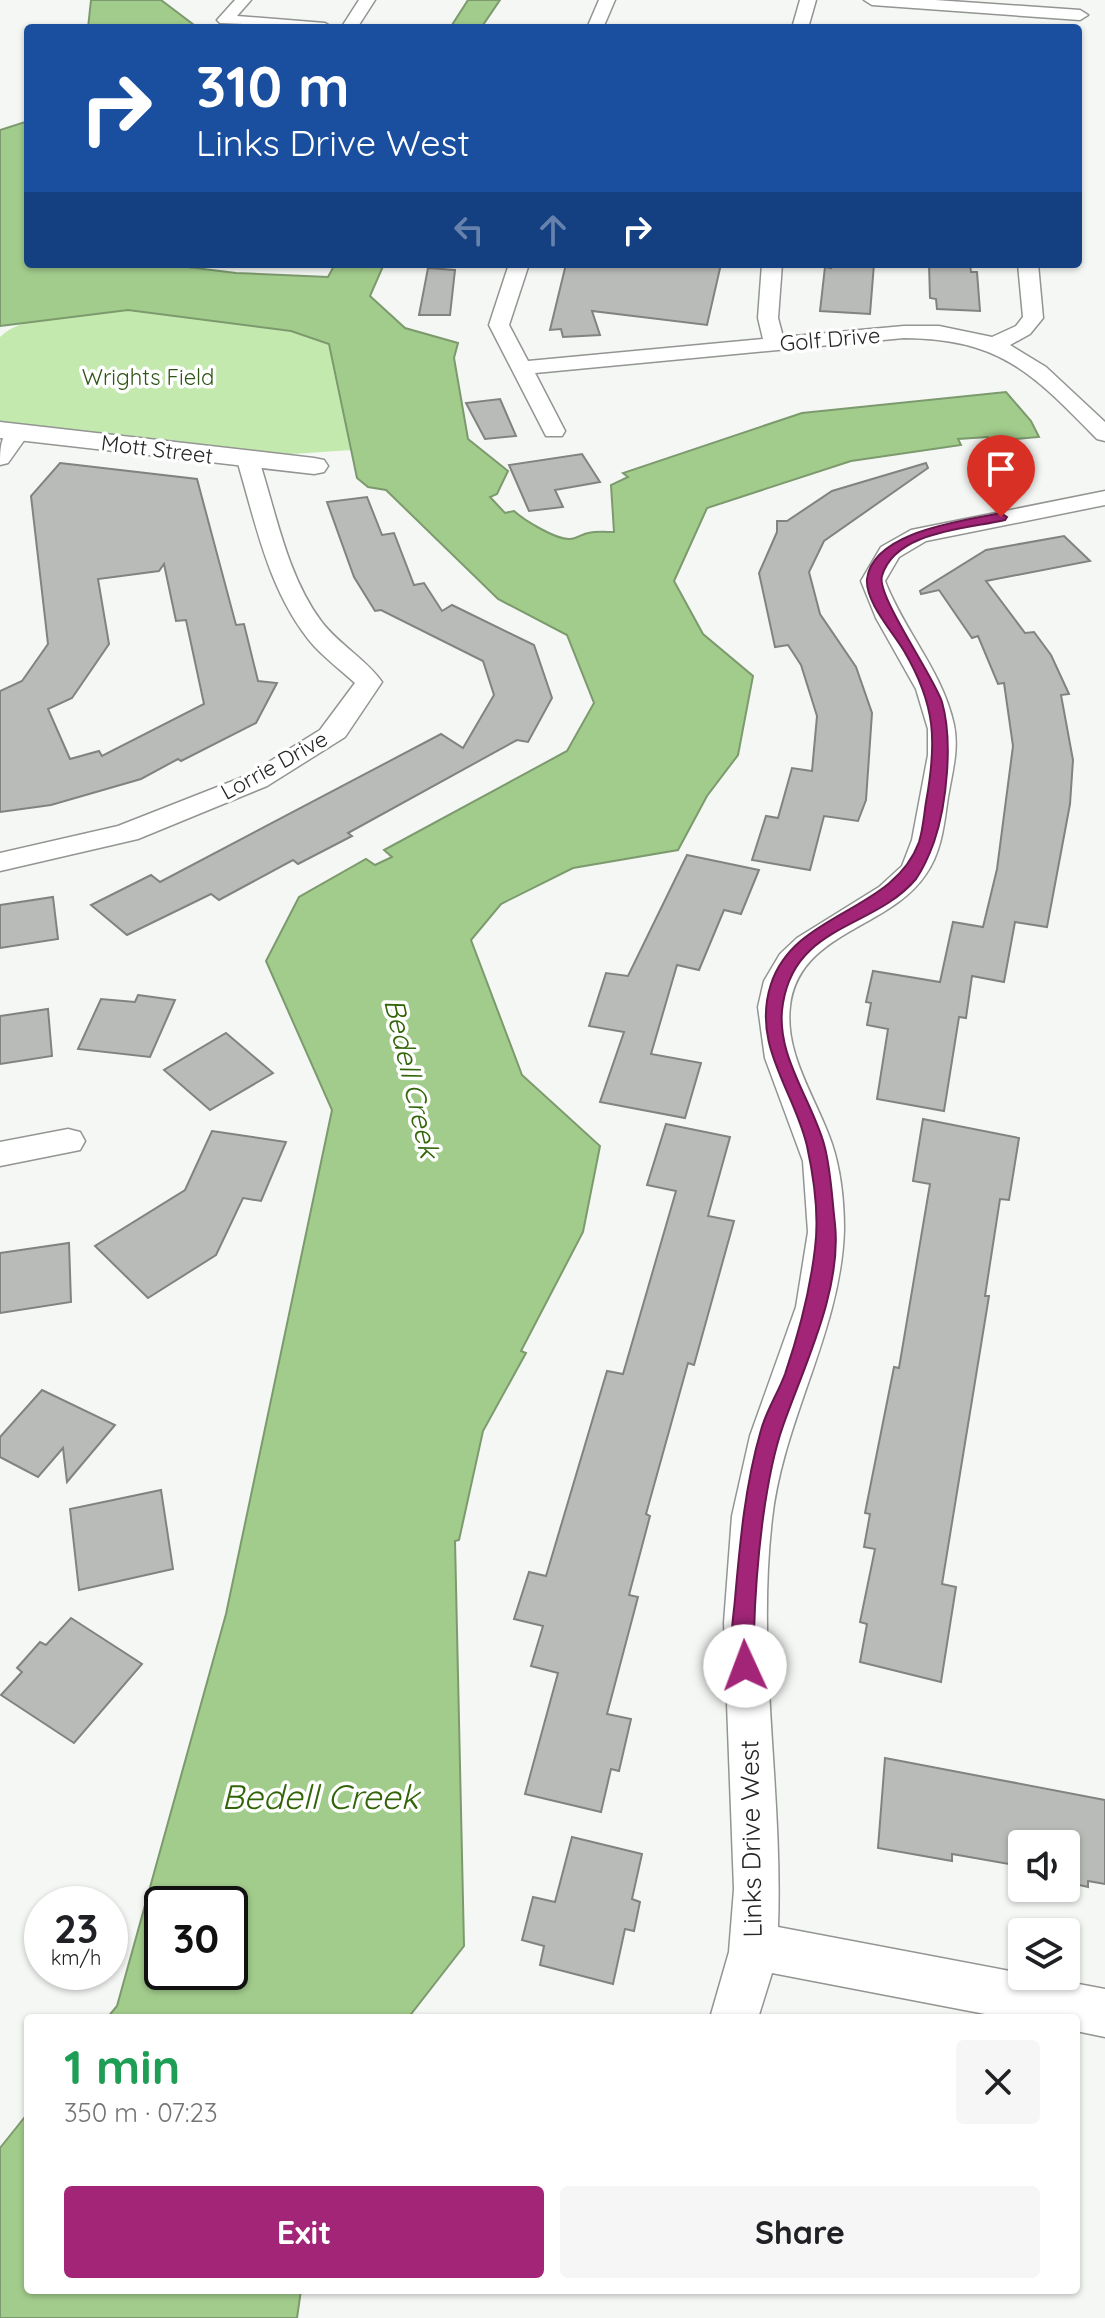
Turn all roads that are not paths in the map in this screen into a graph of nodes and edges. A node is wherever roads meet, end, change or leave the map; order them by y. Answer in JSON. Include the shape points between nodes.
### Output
{"nodes":[{"id":1,"x":243,"y":0,"type":"edge"},
{"id":2,"x":367,"y":0,"type":"edge"},
{"id":3,"x":607,"y":0,"type":"edge"},
{"id":4,"x":808,"y":0,"type":"edge"},
{"id":5,"x":872,"y":0,"type":"edge"},
{"id":6,"x":1006,"y":9,"type":"junction"},
{"id":7,"x":1080,"y":15,"type":"dead end"},
{"id":8,"x":275,"y":24,"type":"edge"},
{"id":9,"x":352,"y":24,"type":"edge"},
{"id":10,"x":597,"y":24,"type":"edge"},
{"id":11,"x":801,"y":24,"type":"edge"},
{"id":12,"x":1006,"y":24,"type":"edge"},
{"id":13,"x":518,"y":268,"type":"edge"},
{"id":14,"x":772,"y":268,"type":"edge"},
{"id":15,"x":1028,"y":268,"type":"edge"},
{"id":16,"x":774,"y":344,"type":"junction"},
{"id":17,"x":995,"y":344,"type":"junction"},
{"id":18,"x":522,"y":368,"type":"junction"},
{"id":19,"x":10,"y":431,"type":"edge"},
{"id":20,"x":554,"y":431,"type":"dead end"},
{"id":21,"x":1105,"y":434,"type":"edge"},
{"id":22,"x":0,"y":458,"type":"edge"},
{"id":23,"x":248,"y":460,"type":"junction"},
{"id":24,"x":314,"y":466,"type":"dead end"},
{"id":25,"x":1105,"y":498,"type":"edge"},
{"id":26,"x":0,"y":862,"type":"edge"},
{"id":27,"x":68,"y":1141,"type":"dead end"},
{"id":28,"x":0,"y":1154,"type":"edge"},
{"id":29,"x":754,"y":1946,"type":"junction"},
{"id":30,"x":1105,"y":2013,"type":"edge"},
{"id":31,"x":735,"y":2014,"type":"edge"}],
"edges":[{"from":1,"to":8,"type":"street","via":[[225,20]]},
{"from":2,"to":9,"type":"street"},
{"from":3,"to":10,"type":"street"},
{"from":4,"to":11,"type":"street"},
{"from":5,"to":6,"type":"street"},
{"from":6,"to":7,"type":"street"},
{"from":6,"to":12,"type":"street"},
{"from":13,"to":18,"type":"street","via":[[499,325]]},
{"from":14,"to":16,"type":"street","via":[[768,318]]},
{"from":15,"to":17,"type":"street","via":[[1033,318],[1023,330]]},
{"from":16,"to":17,"type":"street","name":"Golf Drive","via":[[927,331]]},
{"from":16,"to":18,"type":"street","name":"Golf Drive"},
{"from":17,"to":21,"type":"street","name":"Golf Drive","via":[[1031,362]]},
{"from":18,"to":20,"type":"street"},
{"from":19,"to":22,"type":"street"},
{"from":19,"to":23,"type":"street","name":"Mott Street"},
{"from":23,"to":24,"type":"street","name":"Mott Street"},
{"from":23,"to":26,"type":"street","name":"Lorrie Drive","via":[[287,578],[305,614],[322,639],[369,682],[332,734],[264,775],[155,824]]},
{"from":25,"to":29,"type":"street","name":"Links Drive West","via":[[919,535],[890,552],[873,581],[934,699],[942,754],[927,841],[910,876],[799,949],[773,1006],[775,1043],[816,1145],[826,1230],[820,1286],[794,1374],[771,1428],[752,1516],[743,1635],[754,1789]]},
{"from":27,"to":28,"type":"street"},
{"from":29,"to":30,"type":"street"},
{"from":29,"to":31,"type":"street","name":"Links Drive West"}]}
